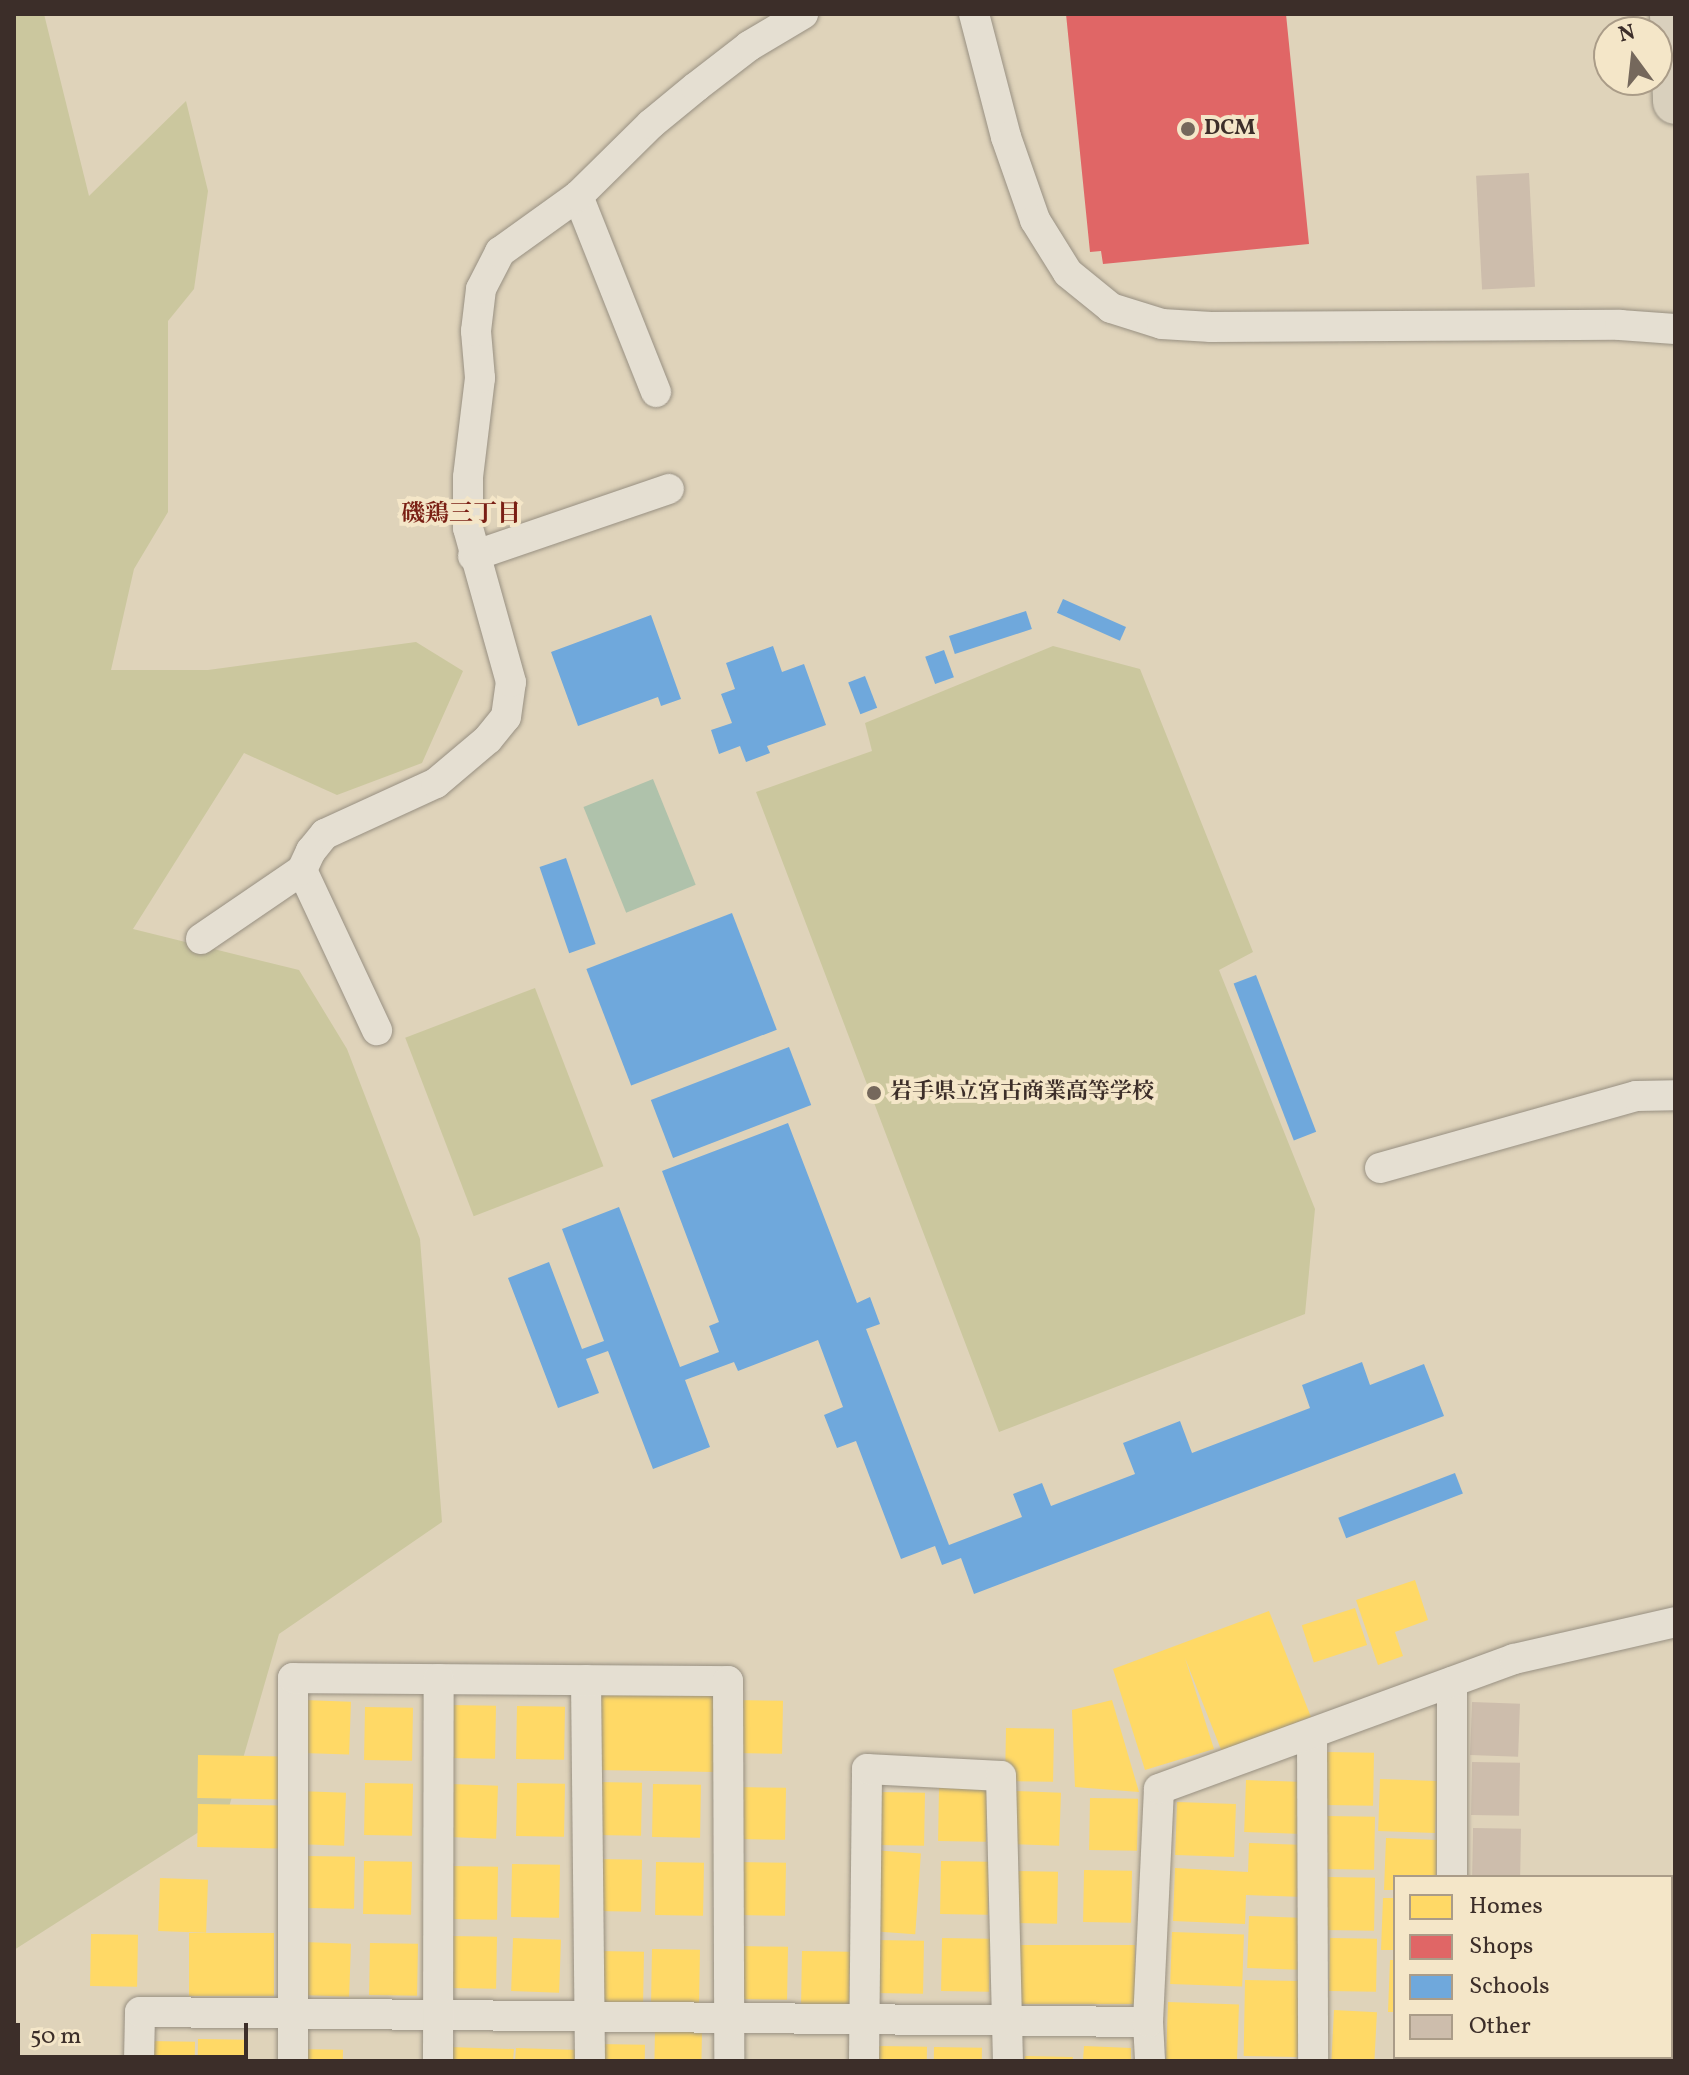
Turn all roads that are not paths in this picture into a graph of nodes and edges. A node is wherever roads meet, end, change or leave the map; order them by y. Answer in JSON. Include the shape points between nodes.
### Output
{"nodes":[{"id":1,"x":803,"y":14,"type":"edge"},
{"id":2,"x":974,"y":14,"type":"edge"},
{"id":3,"x":1672,"y":14,"type":"edge"},
{"id":4,"x":1675,"y":102,"type":"edge"},
{"id":5,"x":578,"y":196,"type":"junction"},
{"id":6,"x":1675,"y":329,"type":"edge"},
{"id":7,"x":656,"y":392,"type":"dead end"},
{"id":8,"x":669,"y":489,"type":"dead end"},
{"id":9,"x":473,"y":556,"type":"junction"},
{"id":10,"x":302,"y":870,"type":"junction"},
{"id":11,"x":201,"y":939,"type":"dead end"},
{"id":12,"x":377,"y":1030,"type":"dead end"},
{"id":13,"x":1675,"y":1095,"type":"edge"},
{"id":14,"x":1380,"y":1168,"type":"dead end"},
{"id":15,"x":1675,"y":1622,"type":"edge"},
{"id":16,"x":439,"y":1679,"type":"junction"},
{"id":17,"x":586,"y":1680,"type":"junction"},
{"id":18,"x":1452,"y":1682,"type":"junction"},
{"id":19,"x":1312,"y":1734,"type":"junction"},
{"id":20,"x":1452,"y":1875,"type":"edge"},
{"id":21,"x":294,"y":2014,"type":"junction"},
{"id":22,"x":438,"y":2016,"type":"junction"},
{"id":23,"x":590,"y":2018,"type":"junction"},
{"id":24,"x":730,"y":2020,"type":"junction"},
{"id":25,"x":863,"y":2022,"type":"junction"},
{"id":26,"x":1148,"y":2022,"type":"junction"},
{"id":27,"x":1008,"y":2024,"type":"junction"},
{"id":28,"x":139,"y":2061,"type":"edge"},
{"id":29,"x":293,"y":2061,"type":"edge"},
{"id":30,"x":438,"y":2061,"type":"edge"},
{"id":31,"x":590,"y":2061,"type":"edge"},
{"id":32,"x":729,"y":2061,"type":"edge"},
{"id":33,"x":864,"y":2061,"type":"edge"},
{"id":34,"x":1008,"y":2061,"type":"edge"},
{"id":35,"x":1150,"y":2061,"type":"edge"},
{"id":36,"x":1313,"y":2061,"type":"edge"}],
"edges":[{"from":1,"to":5,"type":"street","via":[[696,87]]},
{"from":2,"to":6,"type":"street","via":[[1006,137],[1035,220],[1068,273],[1111,308],[1162,324],[1211,327]]},
{"from":3,"to":4,"type":"highway"},
{"from":5,"to":7,"type":"street"},
{"from":5,"to":9,"type":"street","via":[[500,252],[481,289],[476,331],[480,378],[468,477]]},
{"from":8,"to":9,"type":"street"},
{"from":9,"to":10,"type":"street","via":[[511,682],[506,717],[436,783],[325,834]]},
{"from":10,"to":11,"type":"street"},
{"from":10,"to":12,"type":"street"},
{"from":13,"to":14,"type":"street","via":[[1636,1096]]},
{"from":15,"to":18,"type":"street","via":[[1514,1659]]},
{"from":16,"to":17,"type":"street"},
{"from":16,"to":21,"type":"street","via":[[293,1678]]},
{"from":16,"to":22,"type":"street"},
{"from":17,"to":23,"type":"street"},
{"from":17,"to":24,"type":"street","via":[[728,1681]]},
{"from":18,"to":19,"type":"street"},
{"from":18,"to":20,"type":"street"},
{"from":19,"to":26,"type":"street","via":[[1159,1789]]},
{"from":19,"to":36,"type":"street"},
{"from":21,"to":22,"type":"street"},
{"from":21,"to":28,"type":"street","via":[[140,2012]]},
{"from":21,"to":29,"type":"street"},
{"from":22,"to":23,"type":"street"},
{"from":22,"to":30,"type":"street"},
{"from":23,"to":24,"type":"street"},
{"from":23,"to":31,"type":"street"},
{"from":24,"to":25,"type":"street"},
{"from":24,"to":32,"type":"street"},
{"from":25,"to":27,"type":"street"},
{"from":25,"to":27,"type":"street","via":[[867,1769],[1001,1776]]},
{"from":25,"to":33,"type":"street"},
{"from":26,"to":27,"type":"street"},
{"from":26,"to":35,"type":"street"},
{"from":27,"to":34,"type":"street"}]}
